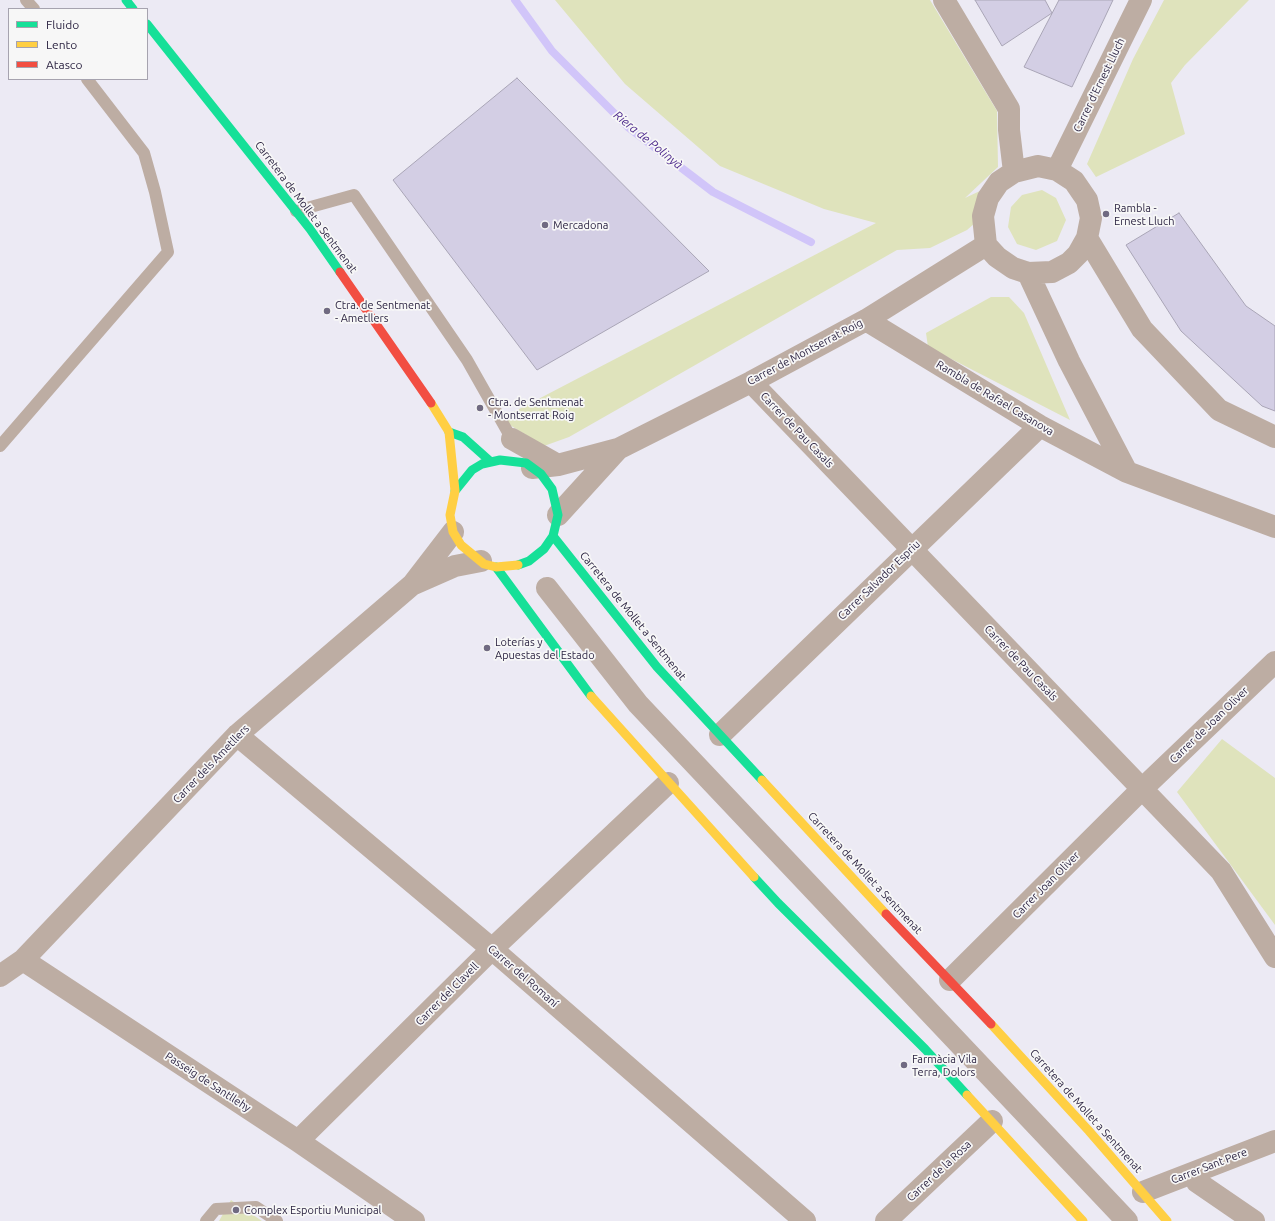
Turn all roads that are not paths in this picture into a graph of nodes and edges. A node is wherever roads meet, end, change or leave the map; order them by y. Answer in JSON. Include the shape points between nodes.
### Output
{"nodes":[{"id":1,"x":26,"y":0,"type":"edge"},
{"id":2,"x":126,"y":0,"type":"edge"},
{"id":3,"x":944,"y":0,"type":"edge"},
{"id":4,"x":1141,"y":0,"type":"edge"},
{"id":5,"x":33,"y":8,"type":"edge"},
{"id":6,"x":133,"y":8,"type":"edge"},
{"id":7,"x":148,"y":25,"type":"edge"},
{"id":8,"x":88,"y":80,"type":"edge"},
{"id":9,"x":1057,"y":170,"type":"junction"},
{"id":10,"x":1014,"y":172,"type":"junction"},
{"id":11,"x":296,"y":211,"type":"junction"},
{"id":12,"x":1087,"y":238,"type":"junction"},
{"id":13,"x":986,"y":245,"type":"junction"},
{"id":14,"x":1028,"y":273,"type":"junction"},
{"id":15,"x":866,"y":320,"type":"junction"},
{"id":16,"x":751,"y":382,"type":"junction"},
{"id":17,"x":1040,"y":426,"type":"junction"},
{"id":18,"x":449,"y":432,"type":"junction"},
{"id":19,"x":1275,"y":438,"type":"edge"},
{"id":20,"x":512,"y":439,"type":"junction"},
{"id":21,"x":0,"y":446,"type":"edge"},
{"id":22,"x":618,"y":449,"type":"junction"},
{"id":23,"x":491,"y":462,"type":"junction"},
{"id":24,"x":529,"y":465,"type":"junction"},
{"id":25,"x":558,"y":466,"type":"junction"},
{"id":26,"x":1127,"y":472,"type":"junction"},
{"id":27,"x":455,"y":491,"type":"junction"},
{"id":28,"x":558,"y":515,"type":"junction"},
{"id":29,"x":1275,"y":527,"type":"edge"},
{"id":30,"x":453,"y":532,"type":"junction"},
{"id":31,"x":553,"y":536,"type":"junction"},
{"id":32,"x":911,"y":549,"type":"junction"},
{"id":33,"x":488,"y":564,"type":"junction"},
{"id":34,"x":413,"y":584,"type":"junction"},
{"id":35,"x":547,"y":588,"type":"dead end"},
{"id":36,"x":1275,"y":662,"type":"edge"},
{"id":37,"x":237,"y":735,"type":"junction"},
{"id":38,"x":720,"y":735,"type":"junction"},
{"id":39,"x":668,"y":783,"type":"junction"},
{"id":40,"x":1142,"y":789,"type":"junction"},
{"id":41,"x":492,"y":949,"type":"junction"},
{"id":42,"x":1275,"y":958,"type":"edge"},
{"id":43,"x":23,"y":960,"type":"junction"},
{"id":44,"x":0,"y":976,"type":"edge"},
{"id":45,"x":950,"y":980,"type":"junction"},
{"id":46,"x":992,"y":1121,"type":"junction"},
{"id":47,"x":298,"y":1141,"type":"junction"},
{"id":48,"x":1275,"y":1141,"type":"edge"},
{"id":49,"x":1197,"y":1182,"type":"dead end"},
{"id":50,"x":1143,"y":1192,"type":"junction"},
{"id":51,"x":206,"y":1221,"type":"edge"},
{"id":52,"x":277,"y":1221,"type":"edge"},
{"id":53,"x":414,"y":1221,"type":"edge"},
{"id":54,"x":805,"y":1221,"type":"edge"},
{"id":55,"x":886,"y":1221,"type":"edge"},
{"id":56,"x":1083,"y":1221,"type":"edge"},
{"id":57,"x":1127,"y":1221,"type":"edge"},
{"id":58,"x":1167,"y":1221,"type":"edge"},
{"id":59,"x":1178,"y":1221,"type":"edge"},
{"id":60,"x":1254,"y":1221,"type":"edge"}],
"edges":[{"from":1,"to":5,"type":"lane"},
{"from":2,"to":6,"type":"street"},
{"from":3,"to":10,"type":"street","via":[[1009,109]]},
{"from":4,"to":9,"type":"street","name":"Carrer d'Ernest Lluch"},
{"from":7,"to":11,"type":"street","name":"Carretera de Mollet a Sentmenat"},
{"from":8,"to":21,"type":"lane","via":[[144,153],[168,252]]},
{"from":9,"to":10,"type":"street","via":[[1038,166]]},
{"from":9,"to":12,"type":"street","via":[[1074,181],[1087,200],[1091,218]]},
{"from":10,"to":13,"type":"street","via":[[999,182],[988,198],[983,216]]},
{"from":11,"to":18,"type":"street","name":"Carretera de Mollet a Sentmenat","via":[[428,398]]},
{"from":11,"to":20,"type":"lane","via":[[354,195],[467,360]]},
{"from":12,"to":14,"type":"street","via":[[1069,264],[1052,272]]},
{"from":12,"to":19,"type":"street","via":[[1142,329],[1219,410]]},
{"from":13,"to":14,"type":"street","via":[[1013,268]]},
{"from":13,"to":15,"type":"street","name":"Carrer de Montserrat Roig"},
{"from":14,"to":26,"type":"street","via":[[1069,361]]},
{"from":15,"to":16,"type":"street","name":"Carrer de Montserrat Roig"},
{"from":15,"to":17,"type":"street","name":"Rambla de Rafael Casanova"},
{"from":16,"to":22,"type":"street","name":"Carrer de Montserrat Roig"},
{"from":16,"to":32,"type":"street","name":"Carrer de Pau Casals"},
{"from":17,"to":26,"type":"street","name":"Rambla de Rafael Casanova"},
{"from":17,"to":32,"type":"street","name":"Carrer Salvador Espriu"},
{"from":18,"to":23,"type":"street","via":[[463,436]]},
{"from":18,"to":27,"type":"street"},
{"from":20,"to":24,"type":"lane"},
{"from":20,"to":25,"type":"street"},
{"from":22,"to":25,"type":"street","name":"Carrer de Montserrat Roig"},
{"from":22,"to":28,"type":"street","name":"Carrer de Montserrat Roig"},
{"from":23,"to":24,"type":"street","via":[[500,460]]},
{"from":23,"to":27,"type":"street","via":[[472,470]]},
{"from":24,"to":25,"type":"street","name":"Carrer de Montserrat Roig"},
{"from":24,"to":28,"type":"street","via":[[541,474],[552,489]]},
{"from":26,"to":29,"type":"street","name":"Rambla de Rafael Casanova"},
{"from":27,"to":30,"type":"street","via":[[450,515]]},
{"from":28,"to":31,"type":"street"},
{"from":30,"to":33,"type":"street","via":[[461,545]]},
{"from":30,"to":34,"type":"street","name":"Carrer dels Ametllers"},
{"from":31,"to":33,"type":"street","via":[[544,549],[529,561],[515,566]]},
{"from":31,"to":38,"type":"street","name":"Carretera de Mollet a Sentmenat","via":[[657,667]]},
{"from":32,"to":38,"type":"street","name":"Carrer Salvador Espriu"},
{"from":32,"to":40,"type":"street","name":"Carrer de Pau Casals"},
{"from":33,"to":34,"type":"street","name":"Carrer dels Ametllers","via":[[455,566]]},
{"from":33,"to":39,"type":"street","via":[[589,693]]},
{"from":34,"to":37,"type":"street","name":"Carrer dels Ametllers"},
{"from":35,"to":57,"type":"street","via":[[643,709]]},
{"from":36,"to":40,"type":"street","name":"Carrer de Joan Oliver"},
{"from":37,"to":41,"type":"street","name":"Carrer del Romaní"},
{"from":37,"to":43,"type":"street","name":"Carrer dels Ametllers"},
{"from":38,"to":45,"type":"street","name":"Carretera de Mollet a Sentmenat"},
{"from":39,"to":41,"type":"street","name":"Carrer del Clavell"},
{"from":39,"to":46,"type":"street","via":[[778,903],[925,1049]]},
{"from":40,"to":42,"type":"street","name":"Carrer de Pau Casals","via":[[1221,870]]},
{"from":40,"to":45,"type":"street","name":"Carrer Joan Oliver"},
{"from":41,"to":47,"type":"street","name":"Carrer del Clavell"},
{"from":41,"to":54,"type":"street","name":"Carrer del Romaní"},
{"from":43,"to":44,"type":"street"},
{"from":43,"to":47,"type":"street","name":"Passeig de Santllehy"},
{"from":45,"to":50,"type":"street","name":"Carretera de Mollet a Sentmenat"},
{"from":46,"to":55,"type":"street","name":"Carrer de la Rosa"},
{"from":46,"to":56,"type":"street"},
{"from":47,"to":53,"type":"street","name":"Passeig de Santllehy"},
{"from":48,"to":50,"type":"street","name":"Carrer Sant Pere"},
{"from":49,"to":60,"type":"street"},
{"from":50,"to":58,"type":"street","name":"Carretera de Mollet a Sentmenat"},
{"from":50,"to":59,"type":"lane"},
{"from":51,"to":52,"type":"lane","via":[[216,1210],[256,1207]]}]}
